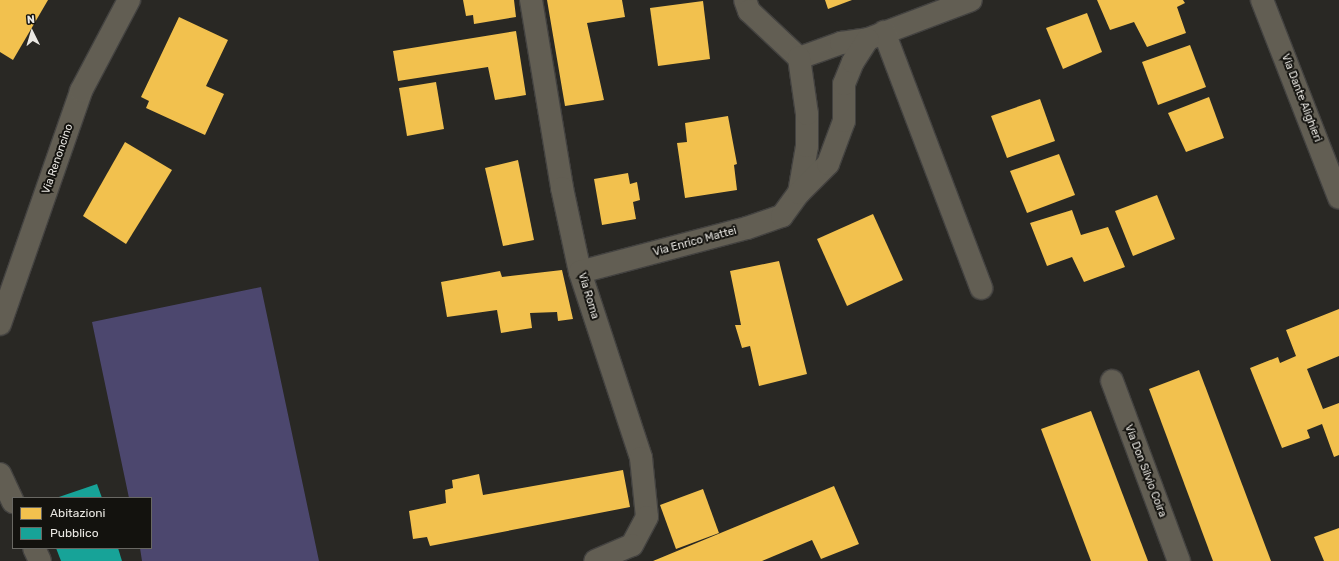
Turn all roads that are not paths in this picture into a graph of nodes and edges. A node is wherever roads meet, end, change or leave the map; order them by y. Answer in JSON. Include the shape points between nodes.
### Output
{"nodes":[{"id":1,"x":129,"y":0,"type":"edge"},
{"id":2,"x":532,"y":0,"type":"edge"},
{"id":3,"x":745,"y":0,"type":"edge"},
{"id":4,"x":971,"y":0,"type":"edge"},
{"id":5,"x":1262,"y":0,"type":"edge"},
{"id":6,"x":876,"y":36,"type":"junction"},
{"id":7,"x":799,"y":58,"type":"junction"},
{"id":8,"x":799,"y":194,"type":"junction"},
{"id":9,"x":1339,"y":197,"type":"edge"},
{"id":10,"x":580,"y":272,"type":"junction"},
{"id":11,"x":981,"y":288,"type":"dead end"},
{"id":12,"x":0,"y":324,"type":"edge"},
{"id":13,"x":1112,"y":382,"type":"dead end"},
{"id":14,"x":0,"y":474,"type":"edge"},
{"id":15,"x":12,"y":500,"type":"edge"},
{"id":16,"x":34,"y":549,"type":"edge"},
{"id":17,"x":40,"y":561,"type":"edge"},
{"id":18,"x":595,"y":561,"type":"edge"},
{"id":19,"x":1179,"y":561,"type":"edge"}],
"edges":[{"from":1,"to":12,"type":"street","name":"Via Renoncino","via":[[81,91]]},
{"from":2,"to":10,"type":"street","name":"Via Roma","via":[[562,188]]},
{"from":3,"to":7,"type":"street","via":[[749,11]]},
{"from":4,"to":6,"type":"street"},
{"from":5,"to":9,"type":"street","name":"Via Dante Alighieri"},
{"from":6,"to":7,"type":"street","via":[[841,43]]},
{"from":6,"to":8,"type":"street","name":"Via Enrico Mattei","via":[[853,62],[844,84],[844,121],[828,164]]},
{"from":6,"to":11,"type":"street"},
{"from":7,"to":8,"type":"street","name":"Via Enrico Mattei","via":[[807,114],[807,146]]},
{"from":8,"to":10,"type":"street","name":"Via Enrico Mattei","via":[[782,216],[747,228]]},
{"from":10,"to":18,"type":"street","name":"Via Roma","via":[[641,458],[647,516],[632,545]]},
{"from":13,"to":19,"type":"street","name":"Via Don Silvio Coira"},
{"from":14,"to":15,"type":"street"},
{"from":16,"to":17,"type":"street"}]}
